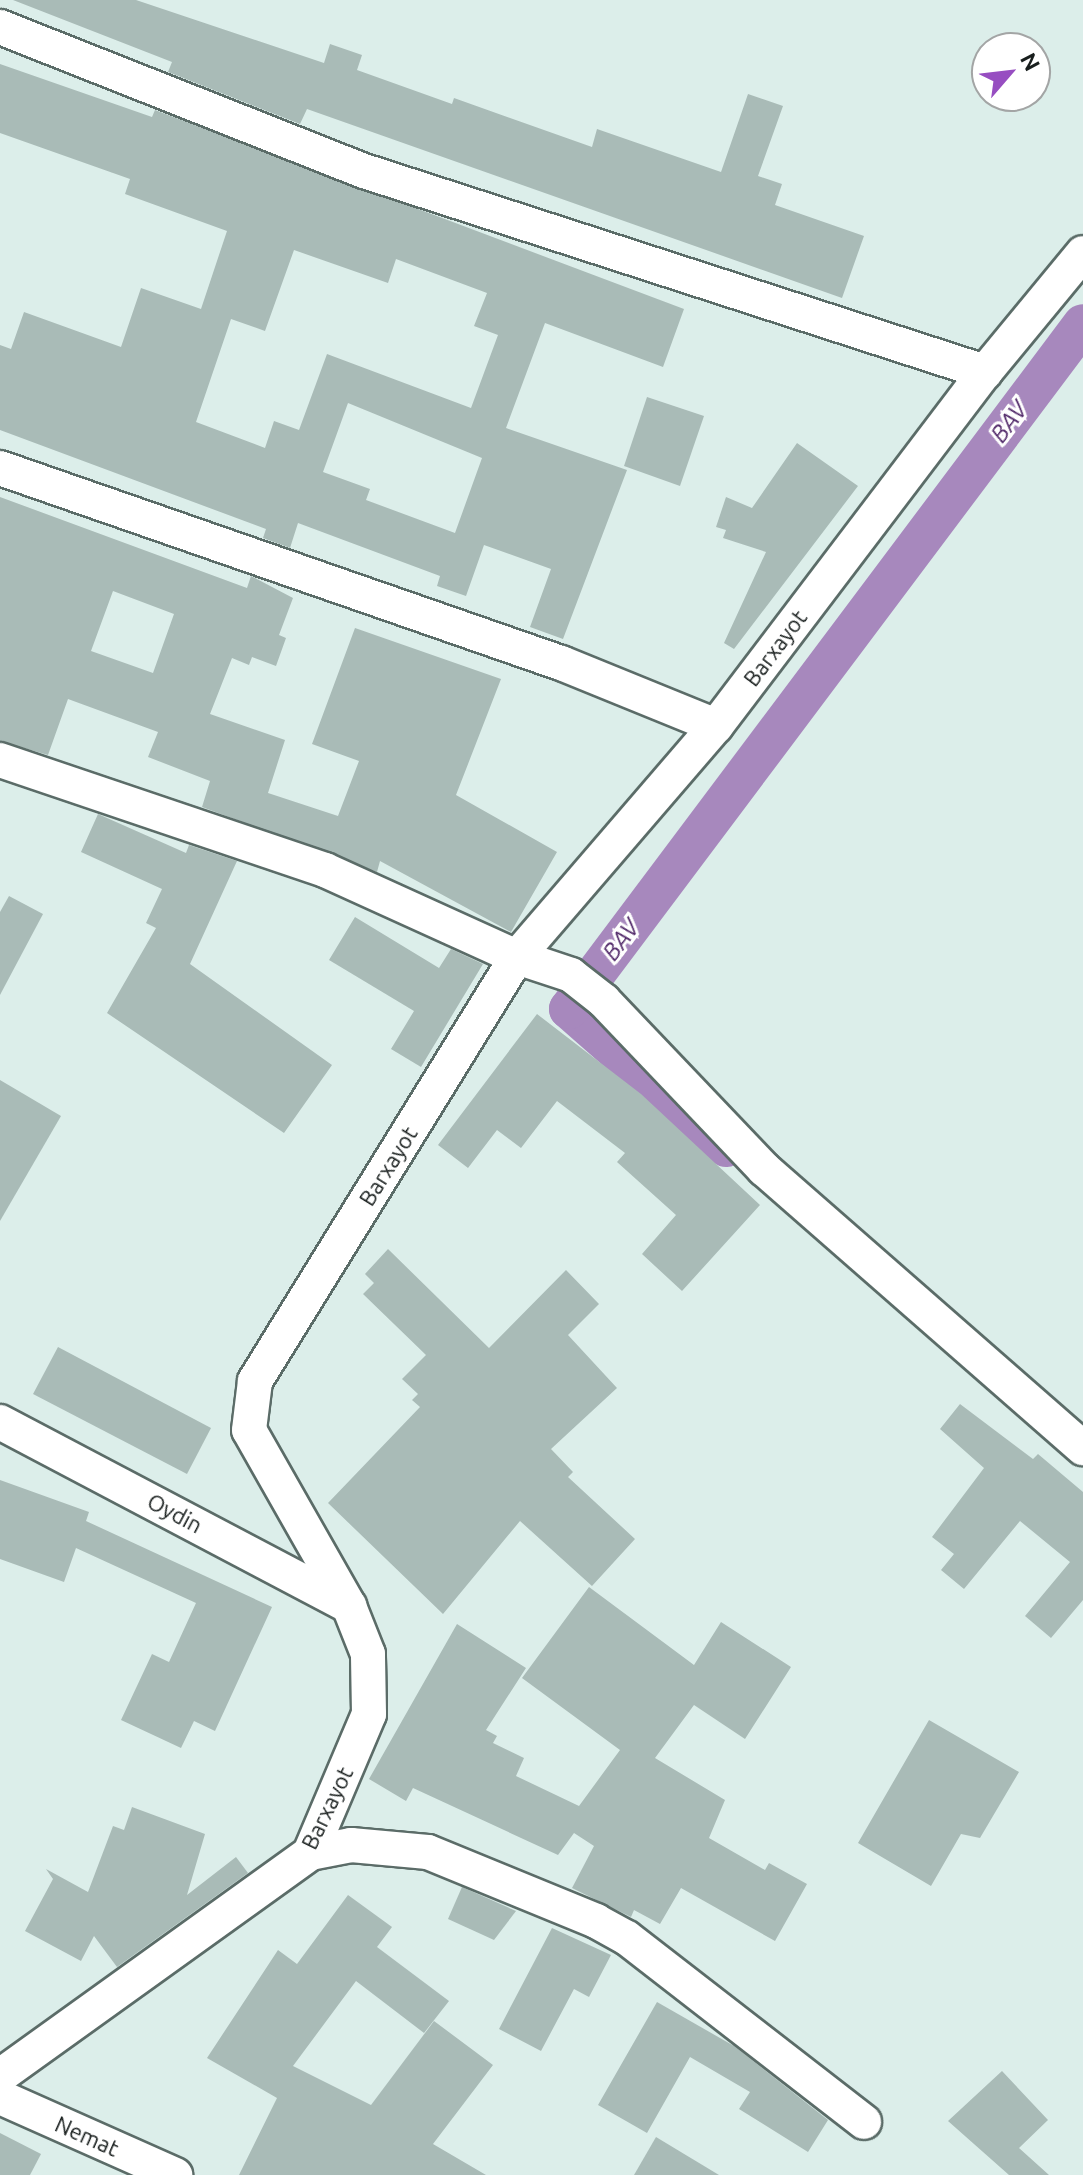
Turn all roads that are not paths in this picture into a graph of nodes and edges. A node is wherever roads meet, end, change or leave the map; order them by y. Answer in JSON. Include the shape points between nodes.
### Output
{"nodes":[{"id":1,"x":0,"y":27,"type":"edge"},
{"id":2,"x":1083,"y":253,"type":"edge"},
{"id":3,"x":985,"y":372,"type":"junction"},
{"id":4,"x":0,"y":468,"type":"edge"},
{"id":5,"x":716,"y":726,"type":"junction"},
{"id":6,"x":0,"y":760,"type":"edge"},
{"id":7,"x":517,"y":957,"type":"junction"},
{"id":8,"x":0,"y":1422,"type":"edge"},
{"id":9,"x":1083,"y":1448,"type":"edge"},
{"id":10,"x":349,"y":1606,"type":"junction"},
{"id":11,"x":310,"y":1853,"type":"junction"},
{"id":12,"x":0,"y":2076,"type":"edge"},
{"id":13,"x":0,"y":2097,"type":"edge"},
{"id":14,"x":864,"y":2122,"type":"dead end"},
{"id":15,"x":175,"y":2175,"type":"edge"}],
"edges":[{"from":1,"to":3,"type":"street","via":[[364,171]]},
{"from":2,"to":3,"type":"street","name":"Barxayot"},
{"from":3,"to":5,"type":"street","name":"Barxayot"},
{"from":4,"to":5,"type":"street","via":[[561,663]]},
{"from":5,"to":7,"type":"street","name":"Barxayot"},
{"from":6,"to":7,"type":"street","via":[[325,870]]},
{"from":7,"to":9,"type":"street","via":[[571,975],[604,1001],[764,1169]]},
{"from":7,"to":10,"type":"street","name":"Barxayot","via":[[255,1381],[249,1430]]},
{"from":8,"to":10,"type":"street","name":"Oydin"},
{"from":10,"to":11,"type":"street","name":"Barxayot","via":[[368,1654],[369,1714]]},
{"from":11,"to":12,"type":"street","name":"Barxayot"},
{"from":11,"to":14,"type":"street","via":[[351,1845],[428,1852],[596,1921],[627,1938]]},
{"from":13,"to":15,"type":"street","name":"Nemat"}]}
